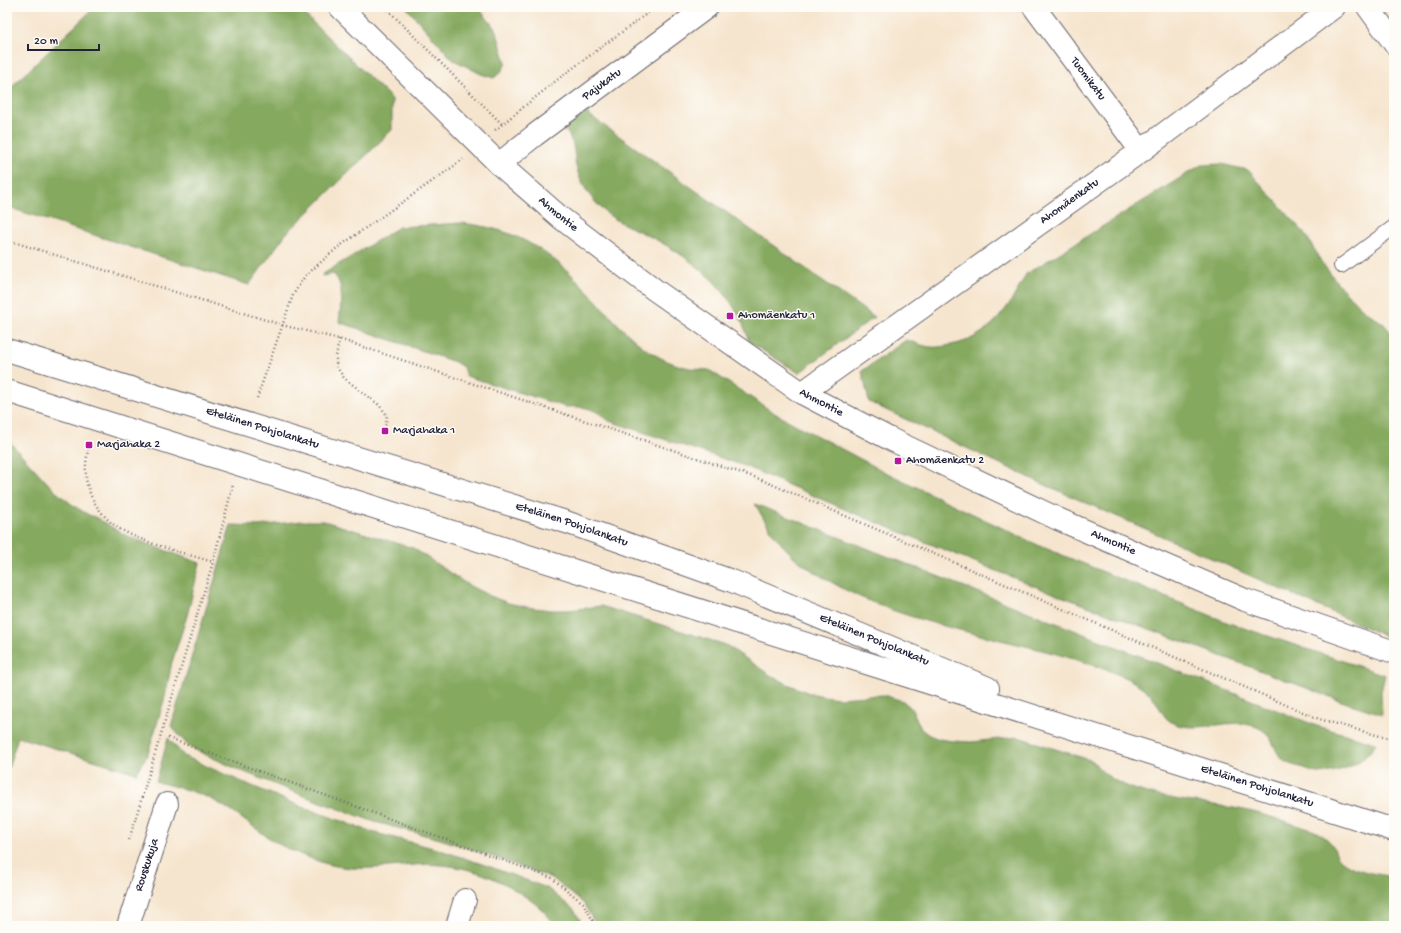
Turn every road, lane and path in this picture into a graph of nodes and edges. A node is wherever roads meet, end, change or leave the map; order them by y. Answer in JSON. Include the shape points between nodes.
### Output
{"nodes":[{"id":1,"x":340,"y":7,"type":"edge"},
{"id":2,"x":385,"y":7,"type":"edge"},
{"id":3,"x":656,"y":7,"type":"edge"},
{"id":4,"x":707,"y":7,"type":"edge"},
{"id":5,"x":1034,"y":7,"type":"edge"},
{"id":6,"x":1334,"y":7,"type":"edge"},
{"id":7,"x":1368,"y":7,"type":"edge"},
{"id":8,"x":1394,"y":43,"type":"edge"},
{"id":9,"x":502,"y":124,"type":"junction"},
{"id":10,"x":490,"y":134,"type":"dead end"},
{"id":11,"x":1141,"y":151,"type":"junction"},
{"id":12,"x":464,"y":158,"type":"dead end"},
{"id":13,"x":499,"y":164,"type":"junction"},
{"id":14,"x":1394,"y":227,"type":"edge"},
{"id":15,"x":7,"y":240,"type":"edge"},
{"id":16,"x":1341,"y":266,"type":"dead end"},
{"id":17,"x":282,"y":325,"type":"junction"},
{"id":18,"x":339,"y":339,"type":"junction"},
{"id":19,"x":7,"y":350,"type":"edge"},
{"id":20,"x":7,"y":391,"type":"edge"},
{"id":21,"x":802,"y":393,"type":"junction"},
{"id":22,"x":257,"y":398,"type":"dead end"},
{"id":23,"x":386,"y":431,"type":"dead end"},
{"id":24,"x":89,"y":445,"type":"dead end"},
{"id":25,"x":235,"y":478,"type":"dead end"},
{"id":26,"x":213,"y":562,"type":"junction"},
{"id":27,"x":1394,"y":652,"type":"edge"},
{"id":28,"x":168,"y":738,"type":"dead end"},
{"id":29,"x":1394,"y":740,"type":"edge"},
{"id":30,"x":1121,"y":743,"type":"junction"},
{"id":31,"x":167,"y":804,"type":"dead end"},
{"id":32,"x":1394,"y":830,"type":"edge"},
{"id":33,"x":127,"y":846,"type":"dead end"},
{"id":34,"x":465,"y":900,"type":"dead end"},
{"id":35,"x":128,"y":926,"type":"edge"},
{"id":36,"x":457,"y":926,"type":"edge"},
{"id":37,"x":596,"y":926,"type":"edge"}],
"edges":[{"from":1,"to":13,"type":"main road","name":"Ahmontie"},
{"from":2,"to":9,"type":"path"},
{"from":3,"to":9,"type":"path"},
{"from":4,"to":13,"type":"main road","name":"Pajukatu"},
{"from":5,"to":11,"type":"main road","name":"Tuomikatu"},
{"from":6,"to":11,"type":"main road","name":"Ahomäenkatu"},
{"from":7,"to":8,"type":"main road"},
{"from":9,"to":10,"type":"path"},
{"from":11,"to":21,"type":"main road","name":"Ahomäenkatu"},
{"from":12,"to":17,"type":"path","via":[[337,248],[305,276],[293,295]]},
{"from":13,"to":21,"type":"main road","name":"Ahmontie","via":[[561,218],[655,290]]},
{"from":14,"to":16,"type":"lane"},
{"from":15,"to":17,"type":"path"},
{"from":17,"to":18,"type":"path"},
{"from":17,"to":22,"type":"path"},
{"from":18,"to":23,"type":"path","via":[[336,366],[344,378],[379,405],[387,415]]},
{"from":18,"to":29,"type":"path","via":[[757,478],[1319,719]]},
{"from":19,"to":30,"type":"main road","name":"Eteläinen Pohjolankatu","via":[[581,528],[732,581]]},
{"from":20,"to":30,"type":"main road","name":"Eteläinen Pohjolankatu"},
{"from":21,"to":27,"type":"main road","name":"Ahmontie","via":[[888,438],[1058,520],[1245,600]]},
{"from":24,"to":26,"type":"path","via":[[86,460],[89,492],[106,518],[138,538]]},
{"from":25,"to":26,"type":"path"},
{"from":26,"to":33,"type":"path"},
{"from":28,"to":37,"type":"path","via":[[552,878],[583,903]]},
{"from":30,"to":32,"type":"main road","name":"Eteläinen Pohjolankatu"},
{"from":31,"to":35,"type":"main road","name":"Rouskukuja"},
{"from":34,"to":36,"type":"main road"}]}
